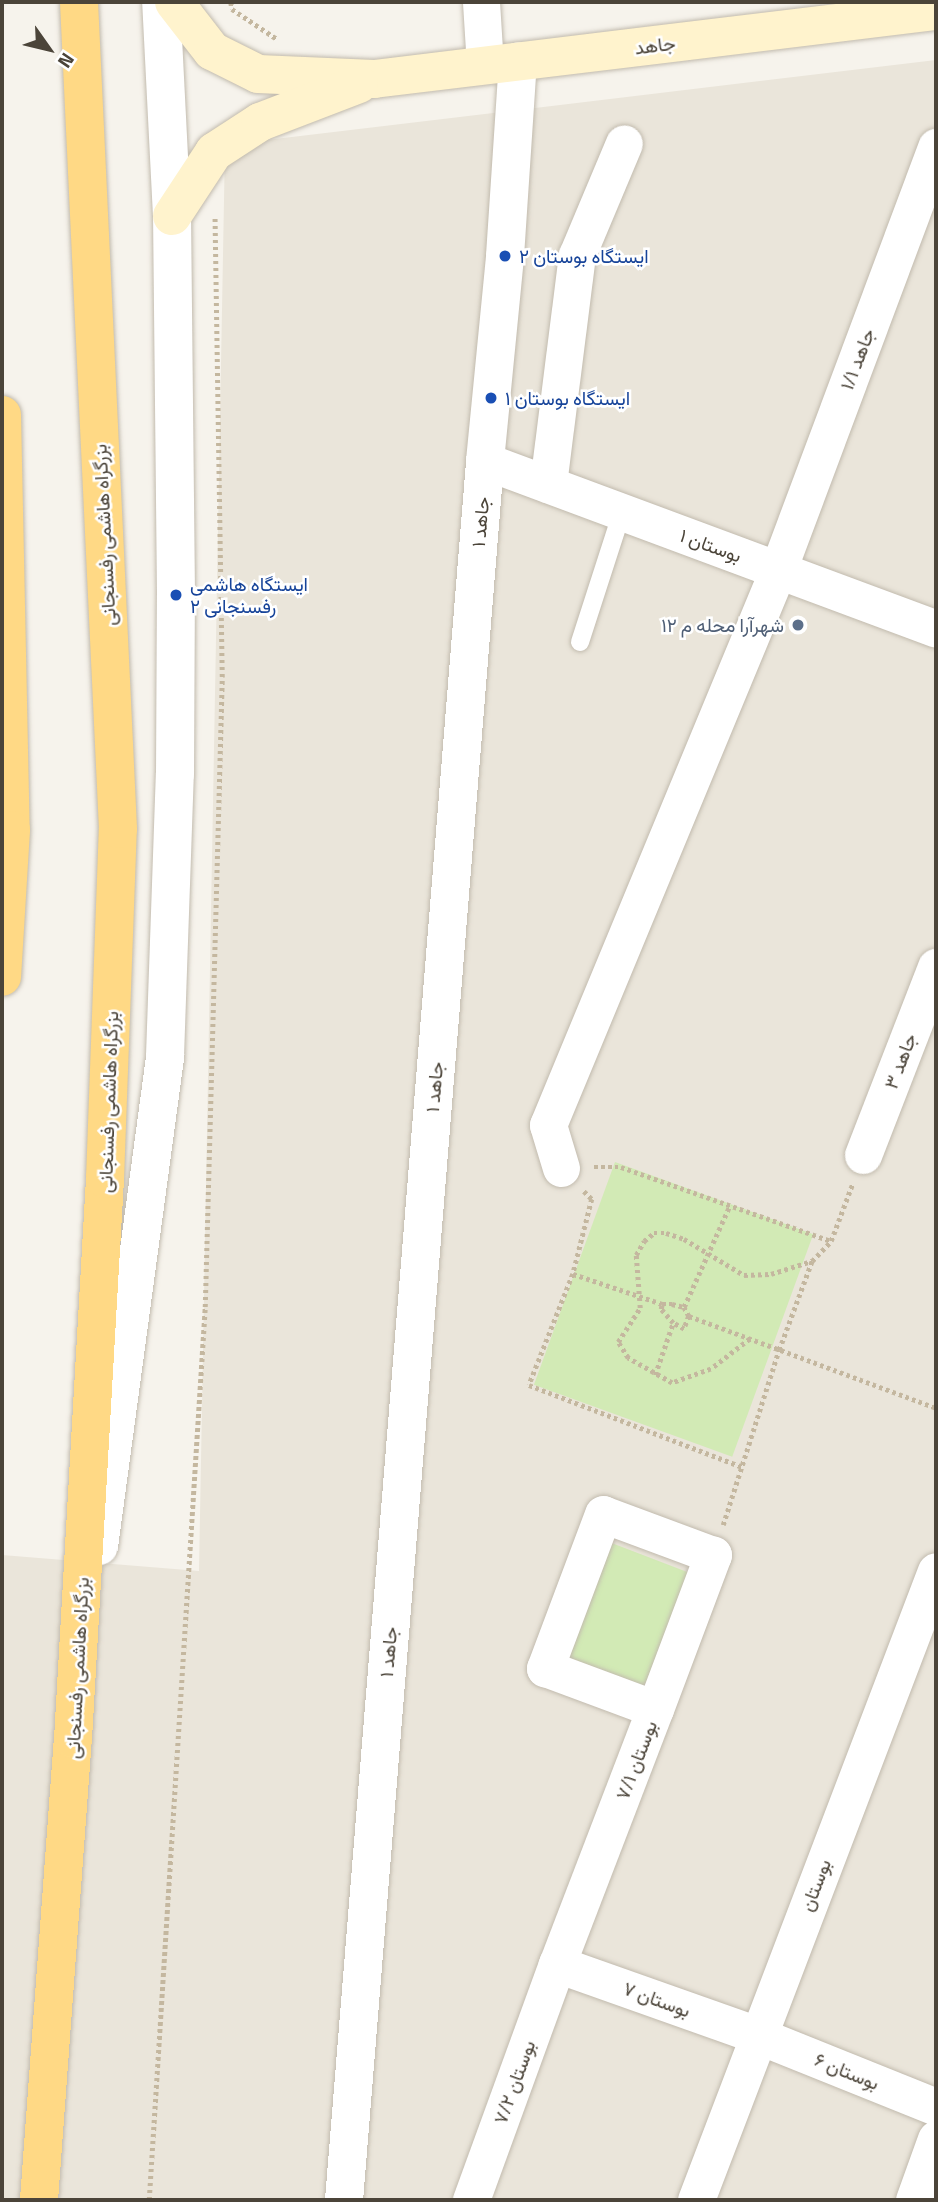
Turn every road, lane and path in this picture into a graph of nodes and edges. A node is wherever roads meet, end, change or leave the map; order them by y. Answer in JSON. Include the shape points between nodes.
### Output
{"nodes":[{"id":1,"x":79,"y":2,"type":"edge"},
{"id":2,"x":161,"y":2,"type":"edge"},
{"id":3,"x":174,"y":2,"type":"edge"},
{"id":4,"x":481,"y":2,"type":"edge"},
{"id":5,"x":936,"y":11,"type":"edge"},
{"id":6,"x":501,"y":63,"type":"junction"},
{"id":7,"x":374,"y":79,"type":"junction"},
{"id":8,"x":624,"y":143,"type":"dead end"},
{"id":9,"x":936,"y":147,"type":"edge"},
{"id":10,"x":215,"y":206,"type":"dead end"},
{"id":11,"x":173,"y":216,"type":"junction"},
{"id":12,"x":2,"y":415,"type":"edge"},
{"id":13,"x":485,"y":461,"type":"junction"},
{"id":14,"x":548,"y":484,"type":"junction"},
{"id":15,"x":622,"y":512,"type":"junction"},
{"id":16,"x":778,"y":570,"type":"junction"},
{"id":17,"x":936,"y":629,"type":"edge"},
{"id":18,"x":580,"y":642,"type":"dead end"},
{"id":19,"x":936,"y":967,"type":"edge"},
{"id":20,"x":2,"y":977,"type":"edge"},
{"id":21,"x":863,"y":1155,"type":"joint"},
{"id":22,"x":561,"y":1168,"type":"junction"},
{"id":23,"x":730,"y":1205,"type":"junction"},
{"id":24,"x":831,"y":1241,"type":"junction"},
{"id":25,"x":710,"y":1256,"type":"junction"},
{"id":26,"x":813,"y":1261,"type":"junction"},
{"id":27,"x":573,"y":1274,"type":"junction"},
{"id":28,"x":641,"y":1297,"type":"junction"},
{"id":29,"x":662,"y":1304,"type":"junction"},
{"id":30,"x":684,"y":1307,"type":"junction"},
{"id":31,"x":689,"y":1316,"type":"junction"},
{"id":32,"x":673,"y":1323,"type":"junction"},
{"id":33,"x":750,"y":1339,"type":"junction"},
{"id":34,"x":779,"y":1350,"type":"junction"},
{"id":35,"x":655,"y":1375,"type":"junction"},
{"id":36,"x":936,"y":1408,"type":"edge"},
{"id":37,"x":743,"y":1467,"type":"junction"},
{"id":38,"x":713,"y":1555,"type":"junction"},
{"id":39,"x":936,"y":1571,"type":"edge"},
{"id":40,"x":655,"y":1709,"type":"junction"},
{"id":41,"x":73,"y":1739,"type":"junction"},
{"id":42,"x":557,"y":1964,"type":"junction"},
{"id":43,"x":757,"y":2035,"type":"junction"},
{"id":44,"x":936,"y":2107,"type":"edge"},
{"id":45,"x":350,"y":2113,"type":"junction"},
{"id":46,"x":936,"y":2139,"type":"edge"},
{"id":47,"x":39,"y":2200,"type":"edge"},
{"id":48,"x":149,"y":2200,"type":"edge"},
{"id":49,"x":344,"y":2200,"type":"edge"},
{"id":50,"x":364,"y":2200,"type":"edge"},
{"id":51,"x":471,"y":2200,"type":"edge"},
{"id":52,"x":696,"y":2200,"type":"edge"},
{"id":53,"x":914,"y":2200,"type":"edge"}],
"edges":[{"from":1,"to":41,"type":"highway","name":"بزرگراه هاشمی رفسنجانی","via":[[118,829],[105,1179]]},
{"from":2,"to":11,"type":"street"},
{"from":3,"to":7,"type":"main road","name":"جاهد","via":[[212,51],[258,74]]},
{"from":4,"to":6,"type":"street"},
{"from":5,"to":6,"type":"main road","name":"جاهد"},
{"from":6,"to":7,"type":"main road","name":"جاهد"},
{"from":6,"to":13,"type":"street","name":"جاهد ۱","via":[[505,256]]},
{"from":7,"to":11,"type":"main road","name":"جاهد","via":[[260,122],[214,152]]},
{"from":8,"to":14,"type":"street","via":[[578,255]]},
{"from":9,"to":16,"type":"street","name":"جاهد ۱/۱"},
{"from":10,"to":48,"type":"path","via":[[222,677],[205,1307]]},
{"from":11,"to":41,"type":"street","via":[[175,747],[165,1056]]},
{"from":12,"to":20,"type":"highway","via":[[11,830]]},
{"from":13,"to":14,"type":"street","name":"بوستان ۱"},
{"from":13,"to":45,"type":"street","name":"جاهد ۱"},
{"from":14,"to":15,"type":"street","name":"بوستان ۱"},
{"from":15,"to":16,"type":"street","name":"بوستان ۱"},
{"from":15,"to":18,"type":"lane"},
{"from":16,"to":17,"type":"street","name":"بوستان ۱"},
{"from":16,"to":22,"type":"street","name":"جاهد ۱/۱","via":[[548,1125]]},
{"from":19,"to":21,"type":"street","name":"جاهد ۳"},
{"from":21,"to":24,"type":"path"},
{"from":22,"to":23,"type":"path","via":[[621,1167]]},
{"from":22,"to":27,"type":"path","via":[[592,1199]]},
{"from":23,"to":24,"type":"path"},
{"from":23,"to":25,"type":"path"},
{"from":24,"to":26,"type":"path"},
{"from":25,"to":26,"type":"path","via":[[736,1271],[757,1276]]},
{"from":25,"to":28,"type":"path","via":[[684,1239],[654,1233],[636,1255]]},
{"from":25,"to":30,"type":"path"},
{"from":26,"to":34,"type":"path"},
{"from":27,"to":28,"type":"path"},
{"from":27,"to":37,"type":"path","via":[[529,1385]]},
{"from":28,"to":29,"type":"path"},
{"from":28,"to":35,"type":"path","via":[[640,1308],[618,1342],[628,1358]]},
{"from":29,"to":30,"type":"path"},
{"from":29,"to":32,"type":"path"},
{"from":30,"to":31,"type":"path"},
{"from":31,"to":32,"type":"path","via":[[684,1329]]},
{"from":31,"to":33,"type":"path"},
{"from":32,"to":35,"type":"path"},
{"from":33,"to":34,"type":"path"},
{"from":33,"to":35,"type":"path","via":[[711,1369],[672,1383]]},
{"from":34,"to":36,"type":"path"},
{"from":34,"to":37,"type":"path"},
{"from":37,"to":38,"type":"path"},
{"from":38,"to":40,"type":"street","name":"بوستان ۷/۱"},
{"from":38,"to":40,"type":"street","via":[[603,1514],[545,1668]]},
{"from":39,"to":43,"type":"street","name":"بوستان"},
{"from":40,"to":42,"type":"street","name":"بوستان ۷/۱"},
{"from":41,"to":47,"type":"highway","name":"بزرگراه هاشمی رفسنجانی"},
{"from":42,"to":43,"type":"street","name":"بوستان ۷"},
{"from":42,"to":51,"type":"street","name":"بوستان ۷/۲"},
{"from":43,"to":44,"type":"street","name":"بوستان ۶"},
{"from":43,"to":52,"type":"street","name":"بوستان"},
{"from":45,"to":49,"type":"street"},
{"from":45,"to":50,"type":"street"},
{"from":46,"to":53,"type":"street"}]}
